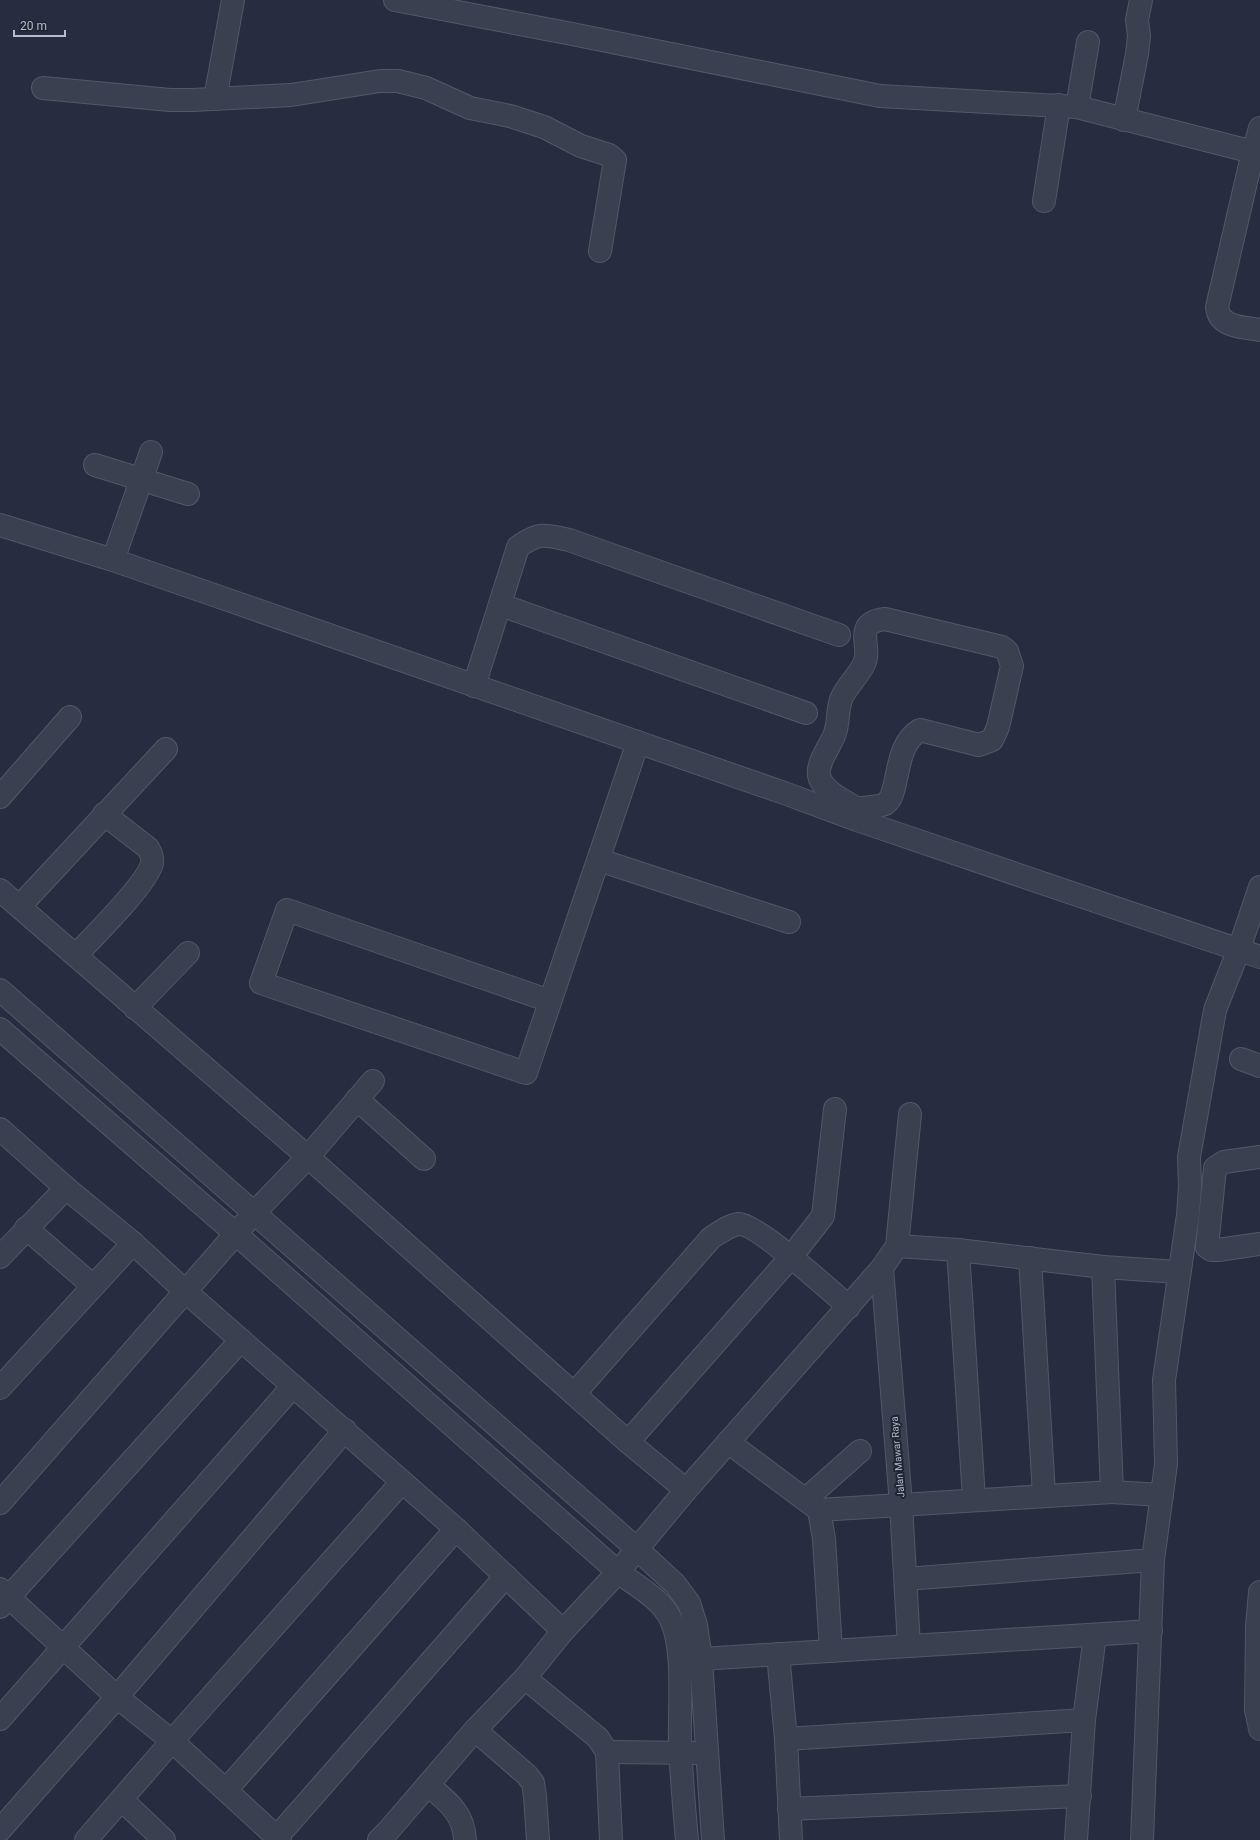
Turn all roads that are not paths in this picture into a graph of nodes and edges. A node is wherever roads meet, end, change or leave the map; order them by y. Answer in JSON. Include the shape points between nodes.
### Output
{"nodes":[{"id":1,"x":233,"y":0,"type":"edge"},
{"id":2,"x":395,"y":0,"type":"edge"},
{"id":3,"x":1141,"y":0,"type":"edge"},
{"id":4,"x":1088,"y":42,"type":"dead end"},
{"id":5,"x":43,"y":88,"type":"dead end"},
{"id":6,"x":215,"y":99,"type":"junction"},
{"id":7,"x":1068,"y":106,"type":"junction"},
{"id":8,"x":1124,"y":120,"type":"junction"},
{"id":9,"x":1260,"y":128,"type":"edge"},
{"id":10,"x":1253,"y":152,"type":"junction"},
{"id":11,"x":1044,"y":201,"type":"dead end"},
{"id":12,"x":600,"y":250,"type":"dead end"},
{"id":13,"x":1260,"y":330,"type":"edge"},
{"id":14,"x":151,"y":452,"type":"dead end"},
{"id":15,"x":95,"y":465,"type":"dead end"},
{"id":16,"x":141,"y":479,"type":"junction"},
{"id":17,"x":188,"y":494,"type":"dead end"},
{"id":18,"x":0,"y":525,"type":"edge"},
{"id":19,"x":113,"y":560,"type":"junction"},
{"id":20,"x":501,"y":605,"type":"junction"},
{"id":21,"x":838,"y":635,"type":"dead end"},
{"id":22,"x":474,"y":686,"type":"junction"},
{"id":23,"x":806,"y":713,"type":"dead end"},
{"id":24,"x":70,"y":717,"type":"dead end"},
{"id":25,"x":638,"y":742,"type":"junction"},
{"id":26,"x":166,"y":748,"type":"dead end"},
{"id":27,"x":0,"y":797,"type":"edge"},
{"id":28,"x":104,"y":814,"type":"junction"},
{"id":29,"x":857,"y":815,"type":"junction"},
{"id":30,"x":598,"y":860,"type":"junction"},
{"id":31,"x":1260,"y":887,"type":"edge"},
{"id":32,"x":0,"y":890,"type":"edge"},
{"id":33,"x":20,"y":906,"type":"junction"},
{"id":34,"x":789,"y":922,"type":"dead end"},
{"id":35,"x":1240,"y":949,"type":"junction"},
{"id":36,"x":188,"y":953,"type":"dead end"},
{"id":37,"x":76,"y":955,"type":"junction"},
{"id":38,"x":1260,"y":957,"type":"edge"},
{"id":39,"x":0,"y":990,"type":"edge"},
{"id":40,"x":550,"y":1001,"type":"junction"},
{"id":41,"x":136,"y":1008,"type":"junction"},
{"id":42,"x":0,"y":1029,"type":"edge"},
{"id":43,"x":373,"y":1081,"type":"dead end"},
{"id":44,"x":357,"y":1099,"type":"junction"},
{"id":45,"x":835,"y":1109,"type":"dead end"},
{"id":46,"x":910,"y":1114,"type":"dead end"},
{"id":47,"x":3,"y":1138,"type":"edge"},
{"id":48,"x":308,"y":1157,"type":"junction"},
{"id":49,"x":1260,"y":1157,"type":"edge"},
{"id":50,"x":424,"y":1159,"type":"dead end"},
{"id":51,"x":66,"y":1188,"type":"junction"},
{"id":52,"x":254,"y":1213,"type":"junction"},
{"id":53,"x":26,"y":1228,"type":"junction"},
{"id":54,"x":236,"y":1234,"type":"junction"},
{"id":55,"x":133,"y":1243,"type":"junction"},
{"id":56,"x":1260,"y":1244,"type":"edge"},
{"id":57,"x":897,"y":1246,"type":"junction"},
{"id":58,"x":958,"y":1250,"type":"junction"},
{"id":59,"x":0,"y":1257,"type":"edge"},
{"id":60,"x":791,"y":1257,"type":"junction"},
{"id":61,"x":1030,"y":1258,"type":"junction"},
{"id":62,"x":1103,"y":1267,"type":"junction"},
{"id":63,"x":882,"y":1268,"type":"junction"},
{"id":64,"x":1178,"y":1272,"type":"junction"},
{"id":65,"x":92,"y":1285,"type":"junction"},
{"id":66,"x":185,"y":1291,"type":"junction"},
{"id":67,"x":849,"y":1307,"type":"junction"},
{"id":68,"x":241,"y":1340,"type":"junction"},
{"id":69,"x":293,"y":1386,"type":"junction"},
{"id":70,"x":0,"y":1388,"type":"edge"},
{"id":71,"x":574,"y":1394,"type":"junction"},
{"id":72,"x":345,"y":1430,"type":"junction"},
{"id":73,"x":628,"y":1442,"type":"junction"},
{"id":74,"x":728,"y":1442,"type":"junction"},
{"id":75,"x":860,"y":1451,"type":"dead end"},
{"id":76,"x":402,"y":1482,"type":"junction"},
{"id":77,"x":686,"y":1490,"type":"junction"},
{"id":78,"x":1112,"y":1492,"type":"junction"},
{"id":79,"x":1162,"y":1495,"type":"junction"},
{"id":80,"x":1044,"y":1496,"type":"junction"},
{"id":81,"x":974,"y":1499,"type":"junction"},
{"id":82,"x":0,"y":1503,"type":"edge"},
{"id":83,"x":812,"y":1504,"type":"junction"},
{"id":84,"x":901,"y":1504,"type":"junction"},
{"id":85,"x":456,"y":1529,"type":"junction"},
{"id":86,"x":636,"y":1548,"type":"junction"},
{"id":87,"x":1153,"y":1560,"type":"junction"},
{"id":88,"x":618,"y":1572,"type":"junction"},
{"id":89,"x":506,"y":1576,"type":"junction"},
{"id":90,"x":906,"y":1579,"type":"junction"},
{"id":91,"x":1260,"y":1592,"type":"edge"},
{"id":92,"x":3,"y":1598,"type":"edge"},
{"id":93,"x":1258,"y":1627,"type":"edge"},
{"id":94,"x":563,"y":1631,"type":"junction"},
{"id":95,"x":1151,"y":1631,"type":"junction"},
{"id":96,"x":1095,"y":1635,"type":"junction"},
{"id":97,"x":64,"y":1646,"type":"junction"},
{"id":98,"x":909,"y":1646,"type":"junction"},
{"id":99,"x":831,"y":1651,"type":"junction"},
{"id":100,"x":778,"y":1654,"type":"junction"},
{"id":101,"x":701,"y":1659,"type":"junction"},
{"id":102,"x":525,"y":1678,"type":"junction"},
{"id":103,"x":118,"y":1697,"type":"junction"},
{"id":104,"x":1259,"y":1715,"type":"edge"},
{"id":105,"x":0,"y":1718,"type":"edge"},
{"id":106,"x":1084,"y":1720,"type":"junction"},
{"id":107,"x":475,"y":1730,"type":"junction"},
{"id":108,"x":786,"y":1739,"type":"junction"},
{"id":109,"x":172,"y":1741,"type":"junction"},
{"id":110,"x":607,"y":1752,"type":"junction"},
{"id":111,"x":681,"y":1752,"type":"junction"},
{"id":112,"x":708,"y":1754,"type":"junction"},
{"id":113,"x":428,"y":1785,"type":"junction"},
{"id":114,"x":226,"y":1790,"type":"junction"},
{"id":115,"x":1080,"y":1796,"type":"junction"},
{"id":116,"x":122,"y":1800,"type":"junction"},
{"id":117,"x":789,"y":1809,"type":"junction"},
{"id":118,"x":0,"y":1830,"type":"edge"},
{"id":119,"x":386,"y":1837,"type":"edge"},
{"id":120,"x":279,"y":1839,"type":"edge"},
{"id":121,"x":86,"y":1840,"type":"edge"},
{"id":122,"x":164,"y":1840,"type":"edge"},
{"id":123,"x":465,"y":1840,"type":"edge"},
{"id":124,"x":538,"y":1840,"type":"edge"},
{"id":125,"x":611,"y":1840,"type":"edge"},
{"id":126,"x":687,"y":1840,"type":"edge"},
{"id":127,"x":713,"y":1840,"type":"edge"},
{"id":128,"x":791,"y":1840,"type":"edge"},
{"id":129,"x":1076,"y":1840,"type":"edge"},
{"id":130,"x":1142,"y":1840,"type":"edge"}],
"edges":[{"from":1,"to":6,"type":"street"},
{"from":2,"to":7,"type":"street","via":[[880,96]]},
{"from":3,"to":8,"type":"street","via":[[1137,54]]},
{"from":4,"to":7,"type":"street"},
{"from":5,"to":6,"type":"street","via":[[170,100]]},
{"from":6,"to":12,"type":"street","via":[[291,95],[380,81],[398,81],[426,88],[470,108],[510,116],[544,127],[581,146],[609,155],[615,160]]},
{"from":7,"to":8,"type":"street"},
{"from":7,"to":11,"type":"street"},
{"from":8,"to":10,"type":"street"},
{"from":9,"to":10,"type":"street"},
{"from":10,"to":13,"type":"street","via":[[1217,307],[1220,316],[1226,322]]},
{"from":14,"to":16,"type":"street"},
{"from":15,"to":16,"type":"street"},
{"from":16,"to":17,"type":"street"},
{"from":16,"to":19,"type":"street"},
{"from":18,"to":19,"type":"street"},
{"from":19,"to":22,"type":"street"},
{"from":20,"to":21,"type":"street","via":[[518,547],[531,538],[542,535],[569,540]]},
{"from":20,"to":22,"type":"street"},
{"from":20,"to":23,"type":"street"},
{"from":22,"to":25,"type":"street"},
{"from":24,"to":27,"type":"street"},
{"from":25,"to":29,"type":"street"},
{"from":25,"to":30,"type":"street"},
{"from":26,"to":28,"type":"street"},
{"from":28,"to":33,"type":"street"},
{"from":28,"to":37,"type":"street","via":[[148,848],[152,862],[148,873],[137,888]]},
{"from":29,"to":29,"type":"street","via":[[885,804],[891,796],[902,752],[907,741],[920,730],[978,745],[992,740],[998,727],[1012,666],[1007,651],[1002,647],[884,619],[870,624],[864,640],[867,658],[841,700],[835,734],[819,768],[820,778],[826,789]]},
{"from":29,"to":35,"type":"street"},
{"from":30,"to":34,"type":"street"},
{"from":30,"to":40,"type":"street"},
{"from":31,"to":35,"type":"street"},
{"from":32,"to":33,"type":"street"},
{"from":33,"to":37,"type":"street"},
{"from":35,"to":38,"type":"street"},
{"from":35,"to":64,"type":"street","via":[[1215,1010],[1189,1157],[1189,1204]]},
{"from":36,"to":41,"type":"street"},
{"from":37,"to":41,"type":"street"},
{"from":39,"to":52,"type":"street"},
{"from":40,"to":40,"type":"street","via":[[526,1073],[261,983],[287,910]]},
{"from":41,"to":48,"type":"street"},
{"from":42,"to":54,"type":"street"},
{"from":43,"to":44,"type":"street"},
{"from":44,"to":48,"type":"street"},
{"from":44,"to":50,"type":"street"},
{"from":45,"to":60,"type":"street","via":[[823,1216]]},
{"from":46,"to":57,"type":"street"},
{"from":47,"to":51,"type":"street"},
{"from":48,"to":52,"type":"street"},
{"from":48,"to":71,"type":"street"},
{"from":49,"to":56,"type":"street","via":[[1224,1162],[1215,1168],[1207,1247],[1218,1250]]},
{"from":51,"to":53,"type":"street"},
{"from":51,"to":55,"type":"street"},
{"from":52,"to":54,"type":"street"},
{"from":52,"to":86,"type":"street"},
{"from":53,"to":59,"type":"street"},
{"from":53,"to":65,"type":"street"},
{"from":54,"to":66,"type":"street"},
{"from":54,"to":88,"type":"street"},
{"from":55,"to":65,"type":"street"},
{"from":55,"to":66,"type":"street"},
{"from":57,"to":58,"type":"street"},
{"from":57,"to":63,"type":"street"},
{"from":58,"to":61,"type":"street"},
{"from":58,"to":81,"type":"street"},
{"from":60,"to":67,"type":"street"},
{"from":60,"to":71,"type":"street","via":[[744,1225],[732,1226],[711,1238]]},
{"from":60,"to":73,"type":"street"},
{"from":61,"to":62,"type":"street"},
{"from":61,"to":80,"type":"street"},
{"from":62,"to":64,"type":"street"},
{"from":62,"to":78,"type":"street"},
{"from":63,"to":67,"type":"street"},
{"from":63,"to":84,"type":"street","name":"Jalan Mawar Raya"},
{"from":64,"to":79,"type":"street","via":[[1164,1380],[1166,1464]]},
{"from":65,"to":70,"type":"street"},
{"from":66,"to":68,"type":"street"},
{"from":66,"to":82,"type":"street"},
{"from":67,"to":74,"type":"street"},
{"from":68,"to":69,"type":"street"},
{"from":68,"to":92,"type":"street"},
{"from":69,"to":72,"type":"street"},
{"from":69,"to":97,"type":"street"},
{"from":71,"to":73,"type":"street"},
{"from":72,"to":76,"type":"street"},
{"from":72,"to":103,"type":"street"},
{"from":73,"to":77,"type":"street"},
{"from":74,"to":77,"type":"street"},
{"from":74,"to":83,"type":"street"},
{"from":75,"to":83,"type":"street"},
{"from":76,"to":85,"type":"street"},
{"from":76,"to":109,"type":"street"},
{"from":77,"to":86,"type":"street"},
{"from":78,"to":79,"type":"street"},
{"from":78,"to":80,"type":"street"},
{"from":79,"to":87,"type":"street"},
{"from":80,"to":81,"type":"street"},
{"from":81,"to":84,"type":"street"},
{"from":83,"to":84,"type":"street"},
{"from":83,"to":99,"type":"street","via":[[824,1540]]},
{"from":84,"to":90,"type":"street","name":"Jalan Mawar Raya"},
{"from":85,"to":89,"type":"street"},
{"from":85,"to":114,"type":"street"},
{"from":86,"to":88,"type":"street"},
{"from":86,"to":101,"type":"street","via":[[675,1584],[689,1603],[696,1626]]},
{"from":87,"to":90,"type":"street"},
{"from":87,"to":95,"type":"street"},
{"from":88,"to":94,"type":"street"},
{"from":88,"to":111,"type":"street","via":[[661,1605],[671,1620],[677,1639],[679,1663]]},
{"from":89,"to":94,"type":"street"},
{"from":89,"to":120,"type":"street"},
{"from":90,"to":98,"type":"street","name":"Jalan Mawar Raya"},
{"from":91,"to":93,"type":"street"},
{"from":92,"to":97,"type":"street"},
{"from":93,"to":104,"type":"street"},
{"from":94,"to":102,"type":"street"},
{"from":95,"to":96,"type":"street"},
{"from":95,"to":130,"type":"street"},
{"from":96,"to":98,"type":"street"},
{"from":96,"to":106,"type":"street"},
{"from":97,"to":103,"type":"street"},
{"from":97,"to":105,"type":"street"},
{"from":98,"to":99,"type":"street"},
{"from":99,"to":100,"type":"street"},
{"from":100,"to":101,"type":"street"},
{"from":100,"to":108,"type":"street"},
{"from":101,"to":112,"type":"street"},
{"from":102,"to":107,"type":"street"},
{"from":102,"to":110,"type":"street","via":[[598,1738]]},
{"from":103,"to":109,"type":"street"},
{"from":103,"to":118,"type":"street"},
{"from":106,"to":108,"type":"street"},
{"from":106,"to":115,"type":"street"},
{"from":107,"to":113,"type":"street"},
{"from":107,"to":124,"type":"street","via":[[533,1783]]},
{"from":108,"to":117,"type":"street"},
{"from":109,"to":114,"type":"street"},
{"from":109,"to":116,"type":"street"},
{"from":110,"to":111,"type":"street"},
{"from":110,"to":125,"type":"street"},
{"from":111,"to":112,"type":"street"},
{"from":111,"to":126,"type":"street"},
{"from":112,"to":127,"type":"street"},
{"from":113,"to":119,"type":"street"},
{"from":113,"to":123,"type":"street","via":[[459,1814]]},
{"from":114,"to":120,"type":"street"},
{"from":115,"to":117,"type":"street"},
{"from":115,"to":129,"type":"street"},
{"from":116,"to":121,"type":"street"},
{"from":116,"to":122,"type":"street"},
{"from":117,"to":128,"type":"street"}]}
